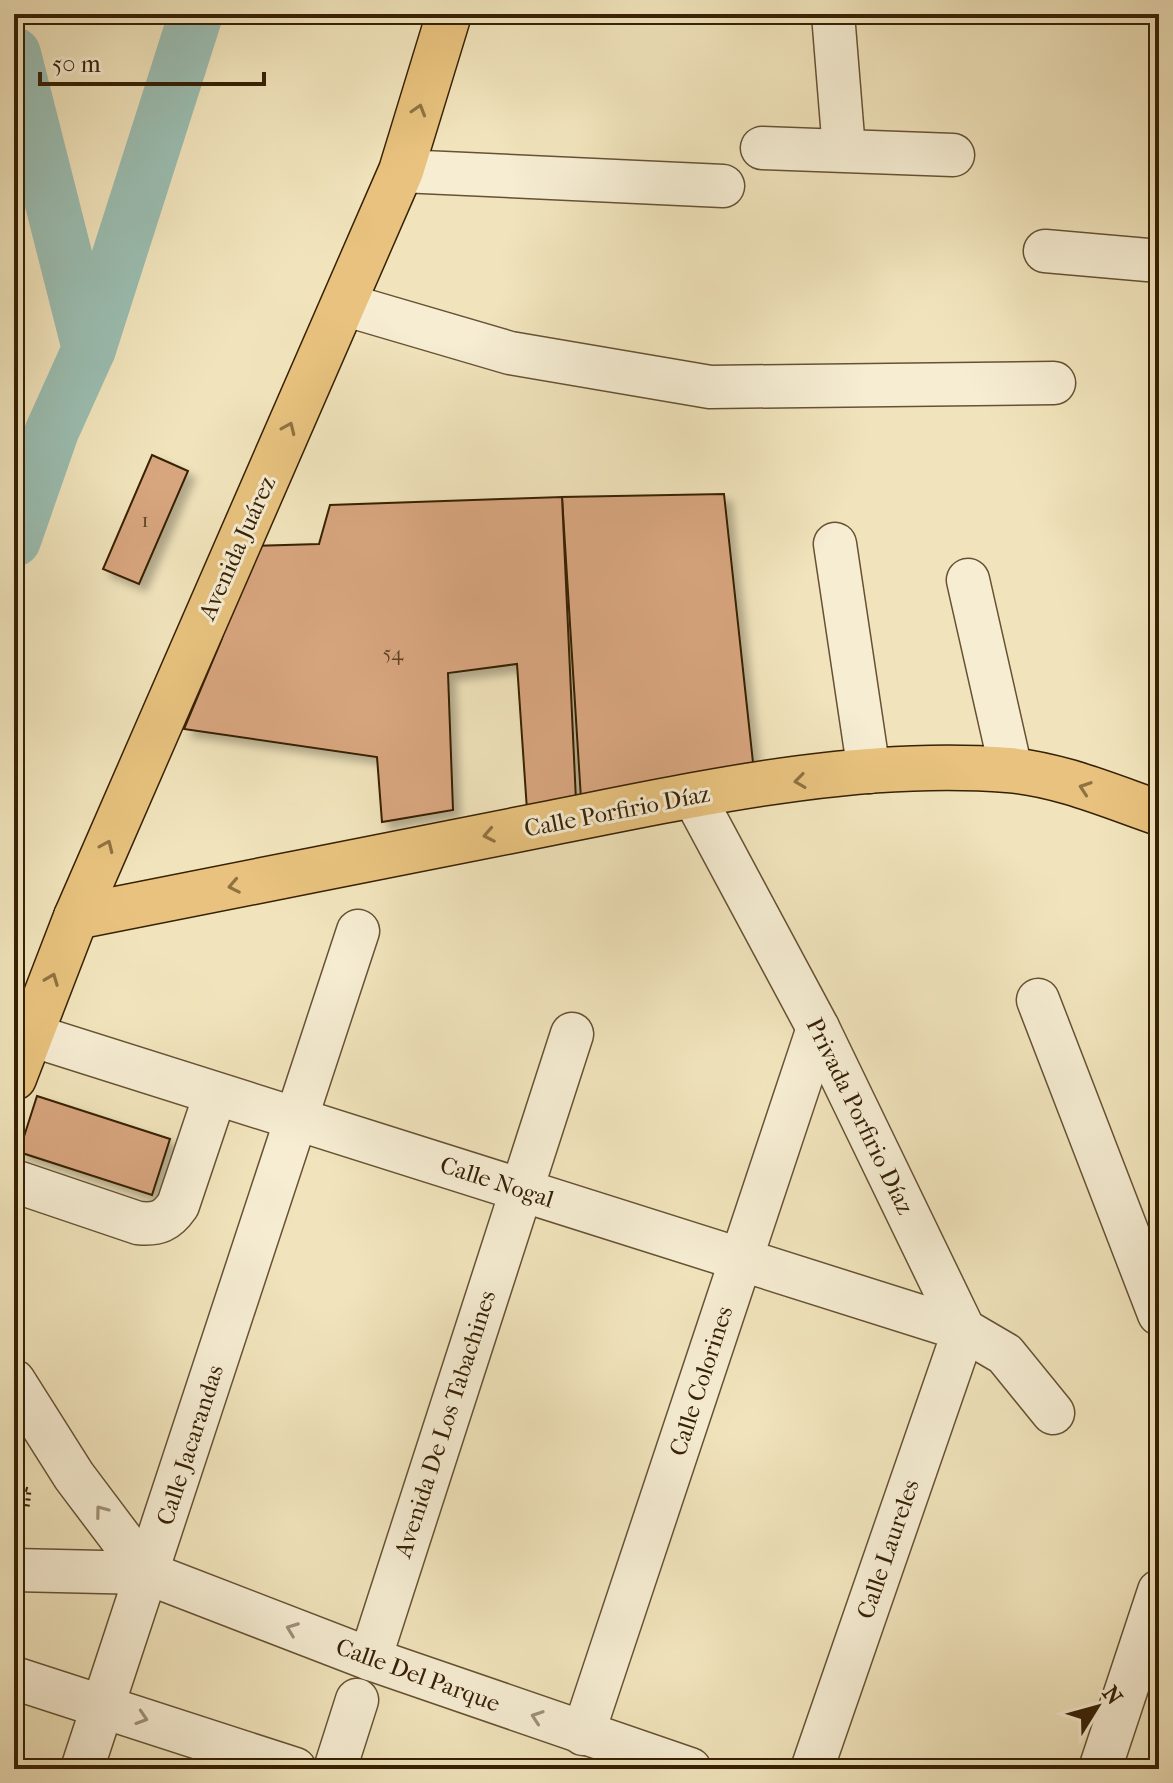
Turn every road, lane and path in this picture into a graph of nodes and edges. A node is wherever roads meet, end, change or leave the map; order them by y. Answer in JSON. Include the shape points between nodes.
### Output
{"nodes":[{"id":1,"x":449,"y":14,"type":"edge"},
{"id":2,"x":833,"y":14,"type":"edge"},
{"id":3,"x":762,"y":148,"type":"dead end"},
{"id":4,"x":844,"y":150,"type":"junction"},
{"id":5,"x":953,"y":155,"type":"dead end"},
{"id":6,"x":401,"y":171,"type":"junction"},
{"id":7,"x":723,"y":186,"type":"dead end"},
{"id":8,"x":1045,"y":251,"type":"dead end"},
{"id":9,"x":1159,"y":261,"type":"edge"},
{"id":10,"x":343,"y":304,"type":"junction"},
{"id":11,"x":1054,"y":383,"type":"dead end"},
{"id":12,"x":835,"y":544,"type":"dead end"},
{"id":13,"x":968,"y":580,"type":"dead end"},
{"id":14,"x":1011,"y":770,"type":"junction"},
{"id":15,"x":869,"y":772,"type":"junction"},
{"id":16,"x":693,"y":795,"type":"junction"},
{"id":17,"x":1159,"y":813,"type":"edge"},
{"id":18,"x":76,"y":917,"type":"junction"},
{"id":19,"x":358,"y":931,"type":"dead end"},
{"id":20,"x":1038,"y":1000,"type":"dead end"},
{"id":21,"x":818,"y":1028,"type":"junction"},
{"id":22,"x":572,"y":1034,"type":"dead end"},
{"id":23,"x":31,"y":1035,"type":"junction"},
{"id":24,"x":14,"y":1078,"type":"edge"},
{"id":25,"x":215,"y":1095,"type":"junction"},
{"id":26,"x":297,"y":1120,"type":"junction"},
{"id":27,"x":14,"y":1181,"type":"edge"},
{"id":28,"x":520,"y":1189,"type":"junction"},
{"id":29,"x":740,"y":1262,"type":"junction"},
{"id":30,"x":1159,"y":1314,"type":"edge"},
{"id":31,"x":964,"y":1330,"type":"junction"},
{"id":32,"x":14,"y":1381,"type":"edge"},
{"id":33,"x":1053,"y":1413,"type":"dead end"},
{"id":34,"x":14,"y":1486,"type":"edge"},
{"id":35,"x":14,"y":1505,"type":"edge"},
{"id":36,"x":14,"y":1570,"type":"edge"},
{"id":37,"x":147,"y":1573,"type":"junction"},
{"id":38,"x":1159,"y":1591,"type":"edge"},
{"id":39,"x":370,"y":1659,"type":"junction"},
{"id":40,"x":14,"y":1678,"type":"edge"},
{"id":41,"x":357,"y":1700,"type":"dead end"},
{"id":42,"x":102,"y":1705,"type":"junction"},
{"id":43,"x":583,"y":1734,"type":"junction"},
{"id":44,"x":82,"y":1769,"type":"edge"},
{"id":45,"x":295,"y":1769,"type":"edge"},
{"id":46,"x":335,"y":1769,"type":"edge"},
{"id":47,"x":690,"y":1769,"type":"edge"},
{"id":48,"x":812,"y":1769,"type":"edge"},
{"id":49,"x":1100,"y":1769,"type":"edge"}],
"edges":[{"from":6,"to":1,"type":"main road","name":"Avenida Juárez","one_way":true},
{"from":2,"to":4,"type":"street"},
{"from":3,"to":4,"type":"street"},
{"from":4,"to":5,"type":"street"},
{"from":6,"to":7,"type":"street"},
{"from":6,"to":10,"type":"main road","name":"Avenida Juárez"},
{"from":8,"to":9,"type":"street"},
{"from":10,"to":11,"type":"street","via":[[510,353],[710,387]]},
{"from":18,"to":10,"type":"main road","name":"Avenida Juárez","one_way":true},
{"from":12,"to":15,"type":"street"},
{"from":13,"to":14,"type":"street"},
{"from":14,"to":15,"type":"main road","name":"Calle Porfirio Díaz","via":[[938,767]]},
{"from":17,"to":14,"type":"main road","name":"Calle Porfirio Díaz","one_way":true},
{"from":15,"to":16,"type":"main road","name":"Calle Porfirio Díaz","one_way":true},
{"from":16,"to":18,"type":"main road","name":"Calle Porfirio Díaz","one_way":true},
{"from":16,"to":21,"type":"street","name":"Privada Porfirio Díaz"},
{"from":23,"to":18,"type":"main road","name":"Avenida Juárez","one_way":true},
{"from":19,"to":26,"type":"street","name":"Calle Jacarandas"},
{"from":20,"to":30,"type":"street"},
{"from":21,"to":29,"type":"street","name":"Calle Colorines"},
{"from":21,"to":31,"type":"street","name":"Privada Porfirio Díaz"},
{"from":22,"to":28,"type":"street","name":"Avenida De Los Tabachines"},
{"from":23,"to":24,"type":"main road","name":"Avenida Juárez"},
{"from":23,"to":25,"type":"street","name":"Calle Nogal"},
{"from":25,"to":26,"type":"street","name":"Calle Nogal"},
{"from":25,"to":27,"type":"street","via":[[178,1205],[169,1218],[154,1225]]},
{"from":26,"to":28,"type":"street","name":"Calle Nogal"},
{"from":26,"to":37,"type":"street","name":"Calle Jacarandas"},
{"from":28,"to":29,"type":"street","name":"Calle Nogal"},
{"from":28,"to":39,"type":"street","name":"Avenida De Los Tabachines"},
{"from":29,"to":31,"type":"street","name":"Calle Nogal"},
{"from":29,"to":43,"type":"street","name":"Calle Colorines"},
{"from":31,"to":33,"type":"street","via":[[1005,1354]]},
{"from":31,"to":48,"type":"street","name":"Calle Laureles"},
{"from":37,"to":32,"type":"street","one_way":true,"via":[[74,1476]]},
{"from":34,"to":35,"type":"path","via":[[29,1490],[27,1508]]},
{"from":36,"to":37,"type":"street","name":"Calle Del Parque"},
{"from":39,"to":37,"type":"street","name":"Calle Del Parque","one_way":true},
{"from":37,"to":42,"type":"street","name":"Calle Jacarandas"},
{"from":38,"to":49,"type":"street"},
{"from":43,"to":39,"type":"street","name":"Calle Del Parque","one_way":true},
{"from":40,"to":42,"type":"street"},
{"from":41,"to":46,"type":"street"},
{"from":42,"to":44,"type":"street","name":"Calle Jacarandas"},
{"from":42,"to":45,"type":"street","one_way":true},
{"from":43,"to":47,"type":"street","name":"Calle Del Parque"}]}
